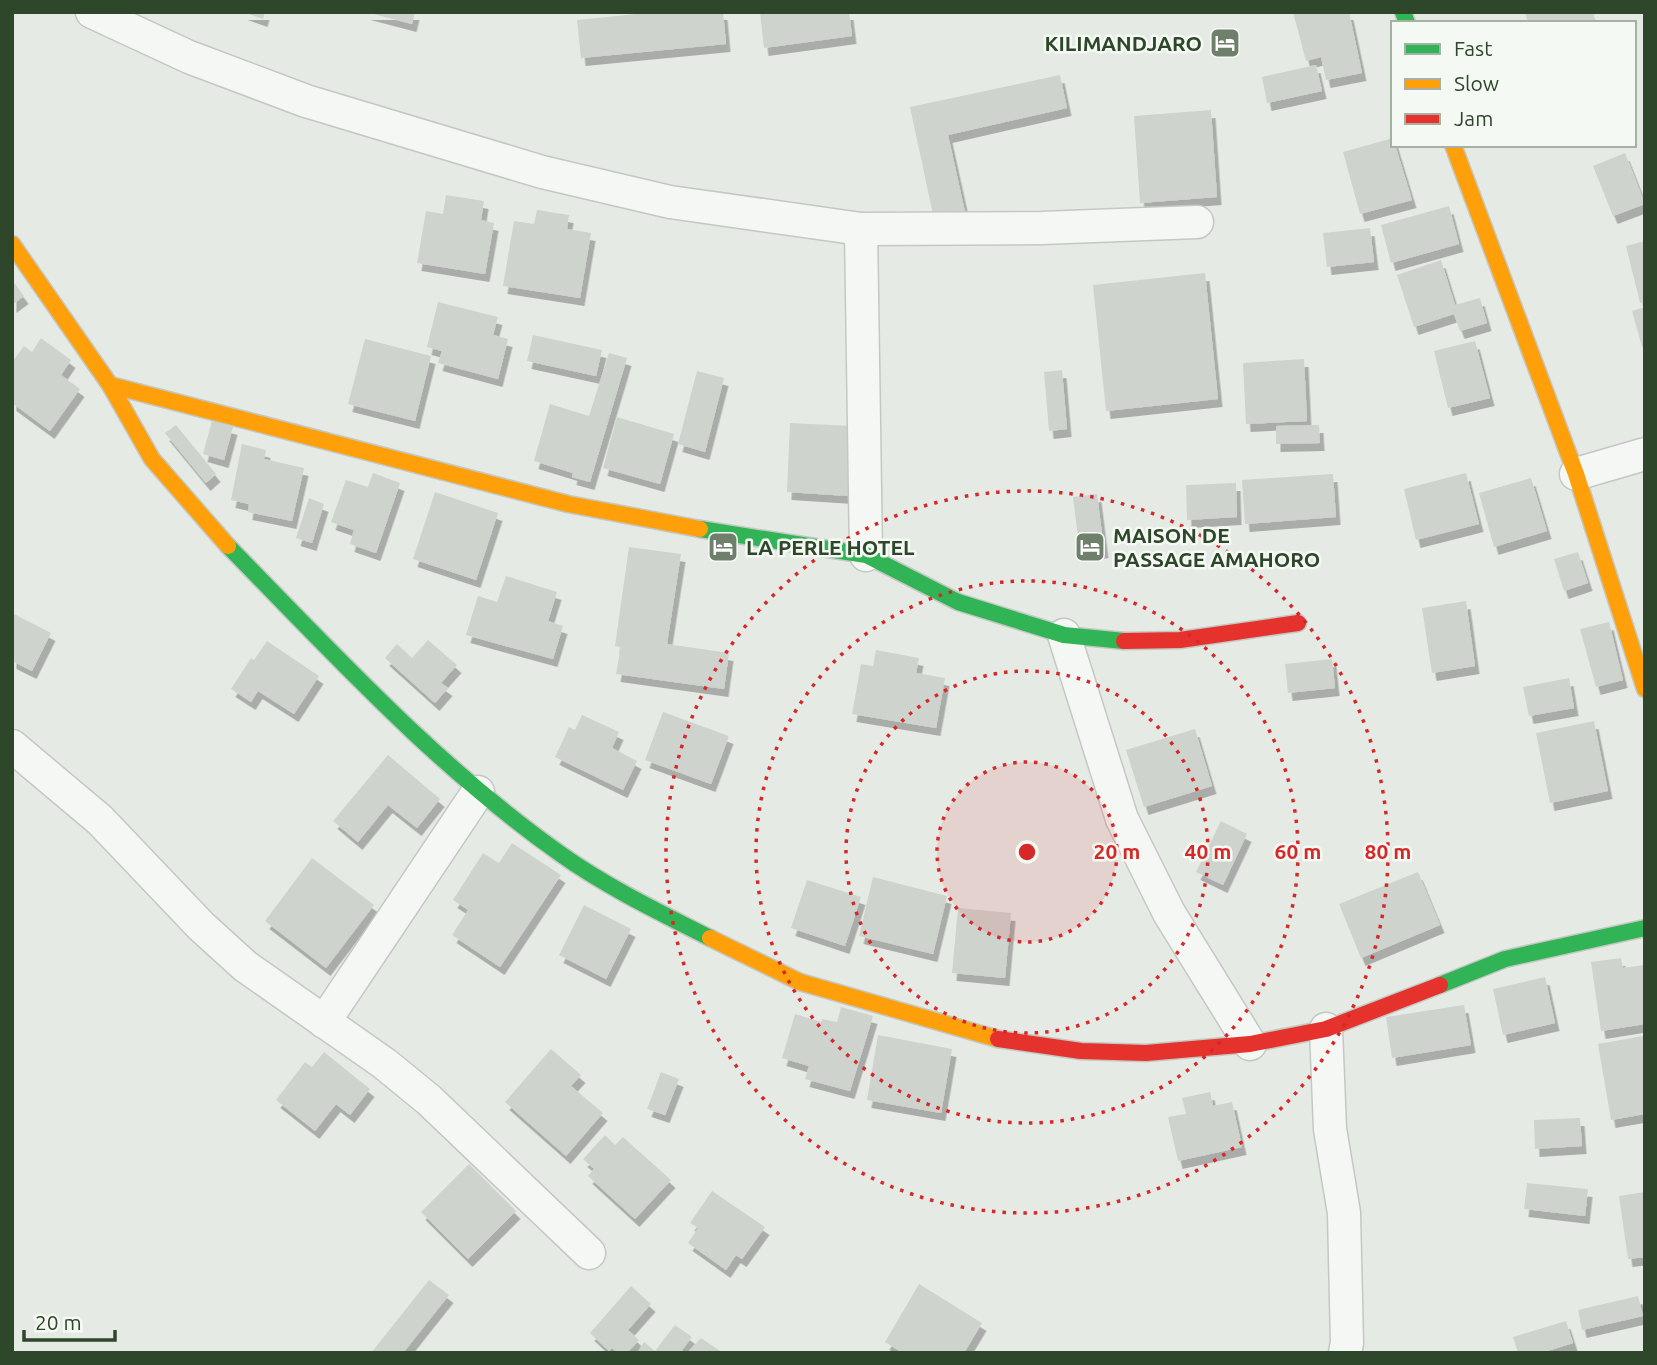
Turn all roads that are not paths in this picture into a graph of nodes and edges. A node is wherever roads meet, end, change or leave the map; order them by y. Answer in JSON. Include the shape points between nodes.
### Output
{"nodes":[{"id":1,"x":92,"y":12,"type":"edge"},
{"id":2,"x":1455,"y":147,"type":"edge"},
{"id":3,"x":1197,"y":222,"type":"dead end"},
{"id":4,"x":861,"y":229,"type":"junction"},
{"id":5,"x":12,"y":244,"type":"edge"},
{"id":6,"x":110,"y":385,"type":"junction"},
{"id":7,"x":1645,"y":454,"type":"edge"},
{"id":8,"x":1576,"y":474,"type":"junction"},
{"id":9,"x":866,"y":555,"type":"junction"},
{"id":10,"x":1298,"y":623,"type":"dead end"},
{"id":11,"x":1064,"y":635,"type":"junction"},
{"id":12,"x":1645,"y":689,"type":"edge"},
{"id":13,"x":12,"y":746,"type":"edge"},
{"id":14,"x":478,"y":792,"type":"junction"},
{"id":15,"x":1645,"y":928,"type":"edge"},
{"id":16,"x":324,"y":1022,"type":"junction"},
{"id":17,"x":1326,"y":1029,"type":"junction"},
{"id":18,"x":1250,"y":1044,"type":"junction"},
{"id":19,"x":589,"y":1253,"type":"dead end"},
{"id":20,"x":1345,"y":1353,"type":"edge"}],
"edges":[{"from":1,"to":4,"type":"street","via":[[189,57],[306,101],[542,172],[670,202]]},
{"from":2,"to":8,"type":"street"},
{"from":3,"to":4,"type":"street"},
{"from":4,"to":9,"type":"street"},
{"from":5,"to":6,"type":"street"},
{"from":6,"to":9,"type":"street","via":[[568,503]]},
{"from":6,"to":14,"type":"street","via":[[152,459],[202,519],[379,700]]},
{"from":7,"to":8,"type":"street"},
{"from":8,"to":12,"type":"street"},
{"from":9,"to":11,"type":"street","via":[[958,602]]},
{"from":10,"to":11,"type":"street","via":[[1180,640]]},
{"from":11,"to":18,"type":"street","via":[[1122,819],[1169,913]]},
{"from":13,"to":16,"type":"street","via":[[100,820],[245,966]]},
{"from":14,"to":16,"type":"street"},
{"from":14,"to":18,"type":"street","via":[[564,857],[675,920],[800,982],[981,1036],[1081,1051],[1146,1053]]},
{"from":15,"to":17,"type":"street","via":[[1505,959]]},
{"from":16,"to":19,"type":"street","via":[[429,1100]]},
{"from":17,"to":18,"type":"street"},
{"from":17,"to":20,"type":"street","via":[[1330,1129],[1344,1213]]}]}
